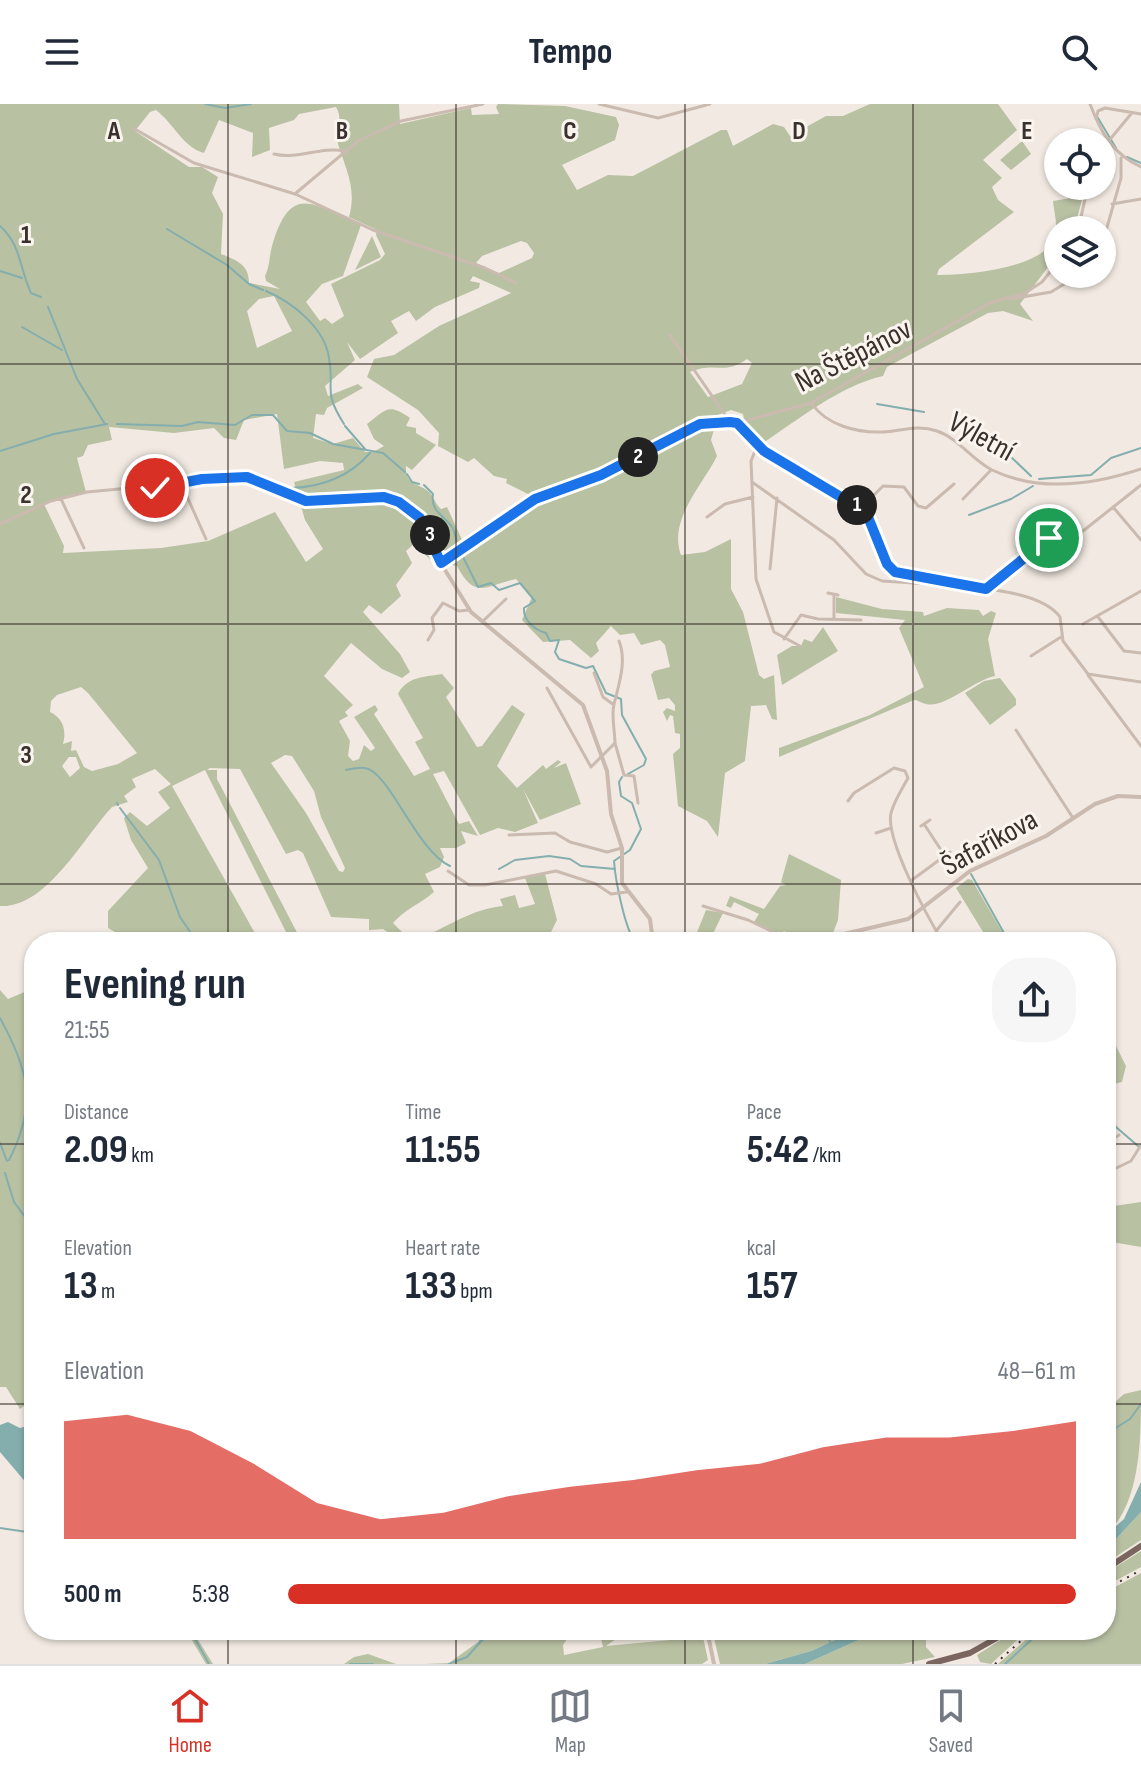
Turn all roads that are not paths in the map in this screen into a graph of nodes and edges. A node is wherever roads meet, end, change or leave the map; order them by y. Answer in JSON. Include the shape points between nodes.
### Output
{"nodes":[{"id":1,"x":436,"y":104,"type":"edge"},
{"id":2,"x":483,"y":104,"type":"edge"},
{"id":3,"x":599,"y":104,"type":"edge"},
{"id":4,"x":710,"y":104,"type":"edge"},
{"id":5,"x":1090,"y":104,"type":"edge"},
{"id":6,"x":1104,"y":106,"type":"edge"},
{"id":7,"x":436,"y":112,"type":"junction"},
{"id":8,"x":1131,"y":114,"type":"junction"},
{"id":9,"x":1141,"y":114,"type":"edge"},
{"id":10,"x":1096,"y":120,"type":"junction"},
{"id":11,"x":133,"y":128,"type":"dead end"},
{"id":12,"x":1102,"y":128,"type":"edge"},
{"id":13,"x":1116,"y":133,"type":"edge"},
{"id":14,"x":1116,"y":150,"type":"edge"},
{"id":15,"x":345,"y":151,"type":"junction"},
{"id":16,"x":274,"y":154,"type":"dead end"},
{"id":17,"x":1121,"y":158,"type":"junction"},
{"id":18,"x":1141,"y":167,"type":"edge"},
{"id":19,"x":295,"y":194,"type":"junction"},
{"id":20,"x":1141,"y":199,"type":"edge"},
{"id":21,"x":1112,"y":204,"type":"junction"},
{"id":22,"x":1109,"y":216,"type":"edge"},
{"id":23,"x":1044,"y":280,"type":"edge"},
{"id":24,"x":516,"y":283,"type":"dead end"},
{"id":25,"x":1058,"y":288,"type":"edge"},
{"id":26,"x":1005,"y":300,"type":"junction"},
{"id":27,"x":670,"y":335,"type":"dead end"},
{"id":28,"x":811,"y":403,"type":"junction"},
{"id":29,"x":730,"y":422,"type":"junction"},
{"id":30,"x":737,"y":423,"type":"junction"},
{"id":31,"x":757,"y":446,"type":"junction"},
{"id":32,"x":1141,"y":469,"type":"edge"},
{"id":33,"x":991,"y":470,"type":"junction"},
{"id":34,"x":752,"y":482,"type":"junction"},
{"id":35,"x":181,"y":483,"type":"junction"},
{"id":36,"x":954,"y":484,"type":"dead end"},
{"id":37,"x":1141,"y":485,"type":"edge"},
{"id":38,"x":753,"y":497,"type":"junction"},
{"id":39,"x":777,"y":498,"type":"junction"},
{"id":40,"x":61,"y":499,"type":"junction"},
{"id":41,"x":963,"y":499,"type":"dead end"},
{"id":42,"x":1113,"y":507,"type":"junction"},
{"id":43,"x":866,"y":512,"type":"junction"},
{"id":44,"x":707,"y":517,"type":"dead end"},
{"id":45,"x":420,"y":518,"type":"joint"},
{"id":46,"x":0,"y":524,"type":"edge"},
{"id":47,"x":206,"y":539,"type":"dead end"},
{"id":48,"x":1141,"y":540,"type":"edge"},
{"id":49,"x":84,"y":548,"type":"dead end"},
{"id":50,"x":441,"y":563,"type":"junction"},
{"id":51,"x":770,"y":569,"type":"dead end"},
{"id":52,"x":947,"y":584,"type":"junction"},
{"id":53,"x":986,"y":589,"type":"junction"},
{"id":54,"x":1141,"y":591,"type":"edge"},
{"id":55,"x":828,"y":593,"type":"dead end"},
{"id":56,"x":506,"y":599,"type":"dead end"},
{"id":57,"x":469,"y":610,"type":"junction"},
{"id":58,"x":1098,"y":617,"type":"junction"},
{"id":59,"x":834,"y":618,"type":"junction"},
{"id":60,"x":857,"y":621,"type":"dead end"},
{"id":61,"x":482,"y":623,"type":"junction"},
{"id":62,"x":1083,"y":624,"type":"dead end"},
{"id":63,"x":1061,"y":637,"type":"junction"},
{"id":64,"x":784,"y":639,"type":"junction"},
{"id":65,"x":428,"y":640,"type":"dead end"},
{"id":66,"x":619,"y":641,"type":"dead end"},
{"id":67,"x":800,"y":646,"type":"dead end"},
{"id":68,"x":1141,"y":653,"type":"edge"},
{"id":69,"x":1031,"y":656,"type":"dead end"},
{"id":70,"x":594,"y":673,"type":"dead end"},
{"id":71,"x":1088,"y":674,"type":"junction"},
{"id":72,"x":1141,"y":682,"type":"edge"},
{"id":73,"x":547,"y":688,"type":"dead end"},
{"id":74,"x":616,"y":700,"type":"junction"},
{"id":75,"x":1016,"y":730,"type":"dead end"},
{"id":76,"x":615,"y":743,"type":"junction"},
{"id":77,"x":1141,"y":746,"type":"edge"},
{"id":78,"x":602,"y":755,"type":"junction"},
{"id":79,"x":1141,"y":797,"type":"edge"},
{"id":80,"x":848,"y":801,"type":"dead end"},
{"id":81,"x":638,"y":803,"type":"dead end"},
{"id":82,"x":1073,"y":818,"type":"junction"},
{"id":83,"x":930,"y":820,"type":"dead end"},
{"id":84,"x":891,"y":828,"type":"junction"},
{"id":85,"x":876,"y":833,"type":"dead end"},
{"id":86,"x":509,"y":835,"type":"dead end"},
{"id":87,"x":622,"y":852,"type":"junction"},
{"id":88,"x":950,"y":852,"type":"dead end"},
{"id":89,"x":945,"y":856,"type":"junction"},
{"id":90,"x":448,"y":871,"type":"dead end"},
{"id":91,"x":912,"y":880,"type":"junction"},
{"id":92,"x":623,"y":893,"type":"junction"},
{"id":93,"x":960,"y":902,"type":"dead end"},
{"id":94,"x":703,"y":906,"type":"dead end"},
{"id":95,"x":923,"y":909,"type":"junction"},
{"id":96,"x":936,"y":931,"type":"joint"},
{"id":97,"x":652,"y":932,"type":"edge"},
{"id":98,"x":773,"y":932,"type":"edge"},
{"id":99,"x":859,"y":932,"type":"edge"},
{"id":100,"x":1119,"y":1135,"type":"dead end"},
{"id":101,"x":1116,"y":1137,"type":"edge"},
{"id":102,"x":1141,"y":1145,"type":"edge"},
{"id":103,"x":1140,"y":1152,"type":"edge"},
{"id":104,"x":1116,"y":1169,"type":"edge"},
{"id":105,"x":1141,"y":1546,"type":"edge"},
{"id":106,"x":1116,"y":1562,"type":"edge"},
{"id":107,"x":709,"y":1640,"type":"edge"},
{"id":108,"x":993,"y":1640,"type":"edge"},
{"id":109,"x":714,"y":1664,"type":"edge"},
{"id":110,"x":929,"y":1664,"type":"edge"}],
"edges":[{"from":1,"to":7,"type":"street"},
{"from":2,"to":7,"type":"street"},
{"from":3,"to":4,"type":"street","via":[[658,118]]},
{"from":5,"to":10,"type":"street"},
{"from":6,"to":8,"type":"street"},
{"from":6,"to":10,"type":"street"},
{"from":7,"to":15,"type":"street","via":[[401,121]]},
{"from":8,"to":9,"type":"street"},
{"from":8,"to":13,"type":"street"},
{"from":10,"to":12,"type":"street"},
{"from":11,"to":19,"type":"street","via":[[194,163]]},
{"from":14,"to":17,"type":"street"},
{"from":15,"to":16,"type":"street"},
{"from":15,"to":19,"type":"street"},
{"from":17,"to":18,"type":"street"},
{"from":17,"to":21,"type":"street"},
{"from":19,"to":24,"type":"street","via":[[373,230]]},
{"from":20,"to":21,"type":"street"},
{"from":21,"to":22,"type":"street"},
{"from":23,"to":26,"type":"street","name":"Na Štěpánov"},
{"from":25,"to":26,"type":"street"},
{"from":26,"to":28,"type":"street","name":"Na Štěpánov","via":[[971,313]]},
{"from":27,"to":29,"type":"street"},
{"from":28,"to":30,"type":"street","name":"Na Štěpánov"},
{"from":28,"to":33,"type":"street","name":"Výletní","via":[[828,421],[868,431],[936,430]]},
{"from":29,"to":30,"type":"street","name":"Na Štěpánov"},
{"from":29,"to":50,"type":"street","name":"Na Štěpánov","via":[[700,424],[601,475],[535,499]]},
{"from":30,"to":31,"type":"street"},
{"from":31,"to":34,"type":"street"},
{"from":31,"to":43,"type":"street"},
{"from":32,"to":33,"type":"street","name":"Výletní","via":[[1085,484],[1036,483]]},
{"from":33,"to":41,"type":"street"},
{"from":34,"to":38,"type":"street"},
{"from":34,"to":39,"type":"street"},
{"from":35,"to":40,"type":"street"},
{"from":35,"to":45,"type":"street","via":[[247,477],[306,501],[384,497]]},
{"from":35,"to":47,"type":"street"},
{"from":36,"to":43,"type":"street","via":[[926,508],[918,506],[904,487],[883,486]]},
{"from":37,"to":42,"type":"street"},
{"from":38,"to":44,"type":"street","via":[[725,504]]},
{"from":38,"to":64,"type":"street","via":[[756,579],[772,629]]},
{"from":39,"to":51,"type":"street"},
{"from":39,"to":52,"type":"street","via":[[834,540],[866,574],[882,581]]},
{"from":40,"to":46,"type":"street"},
{"from":40,"to":49,"type":"street"},
{"from":42,"to":48,"type":"street"},
{"from":42,"to":53,"type":"street","via":[[1083,531],[1049,538]]},
{"from":43,"to":52,"type":"street","via":[[890,568]]},
{"from":45,"to":50,"type":"street"},
{"from":50,"to":57,"type":"street"},
{"from":52,"to":53,"type":"street"},
{"from":53,"to":63,"type":"street","via":[[1010,592],[1054,610],[1061,621]]},
{"from":54,"to":58,"type":"street"},
{"from":55,"to":59,"type":"street","via":[[836,595]]},
{"from":56,"to":61,"type":"street"},
{"from":57,"to":61,"type":"street"},
{"from":57,"to":65,"type":"street","via":[[443,603],[432,618],[434,630]]},
{"from":58,"to":62,"type":"street"},
{"from":58,"to":68,"type":"street","via":[[1124,651]]},
{"from":59,"to":60,"type":"street"},
{"from":59,"to":64,"type":"street","via":[[800,615]]},
{"from":61,"to":78,"type":"street","via":[[578,700]]},
{"from":63,"to":69,"type":"street"},
{"from":63,"to":71,"type":"street"},
{"from":64,"to":67,"type":"street"},
{"from":66,"to":74,"type":"street","via":[[624,653]]},
{"from":70,"to":74,"type":"street","via":[[603,697]]},
{"from":71,"to":72,"type":"street"},
{"from":71,"to":77,"type":"street"},
{"from":73,"to":78,"type":"street","via":[[591,767]]},
{"from":74,"to":76,"type":"street"},
{"from":75,"to":82,"type":"street"},
{"from":76,"to":78,"type":"street"},
{"from":76,"to":81,"type":"street","via":[[625,776],[634,776],[638,784]]},
{"from":78,"to":87,"type":"street"},
{"from":79,"to":82,"type":"street","name":"Šafaříkova","via":[[1110,798]]},
{"from":80,"to":84,"type":"street","via":[[859,789],[901,768],[908,778],[891,813]]},
{"from":82,"to":95,"type":"street","name":"Šafaříkova","via":[[970,871]]},
{"from":83,"to":89,"type":"street","via":[[922,825]]},
{"from":84,"to":85,"type":"street"},
{"from":84,"to":91,"type":"street"},
{"from":86,"to":87,"type":"street","via":[[555,833],[570,842]]},
{"from":87,"to":92,"type":"street"},
{"from":88,"to":89,"type":"street"},
{"from":89,"to":91,"type":"street"},
{"from":90,"to":92,"type":"street","via":[[469,885],[485,885],[556,871],[611,894]]},
{"from":91,"to":95,"type":"street"},
{"from":92,"to":97,"type":"street","via":[[650,919]]},
{"from":93,"to":96,"type":"street"},
{"from":94,"to":98,"type":"street"},
{"from":95,"to":96,"type":"street"},
{"from":95,"to":99,"type":"street","name":"Šafaříkova","via":[[903,921]]},
{"from":100,"to":101,"type":"street"},
{"from":102,"to":103,"type":"street"},
{"from":103,"to":104,"type":"street"},
{"from":105,"to":106,"type":"main road"},
{"from":107,"to":109,"type":"street"},
{"from":108,"to":110,"type":"main road","via":[[970,1653]]}]}
